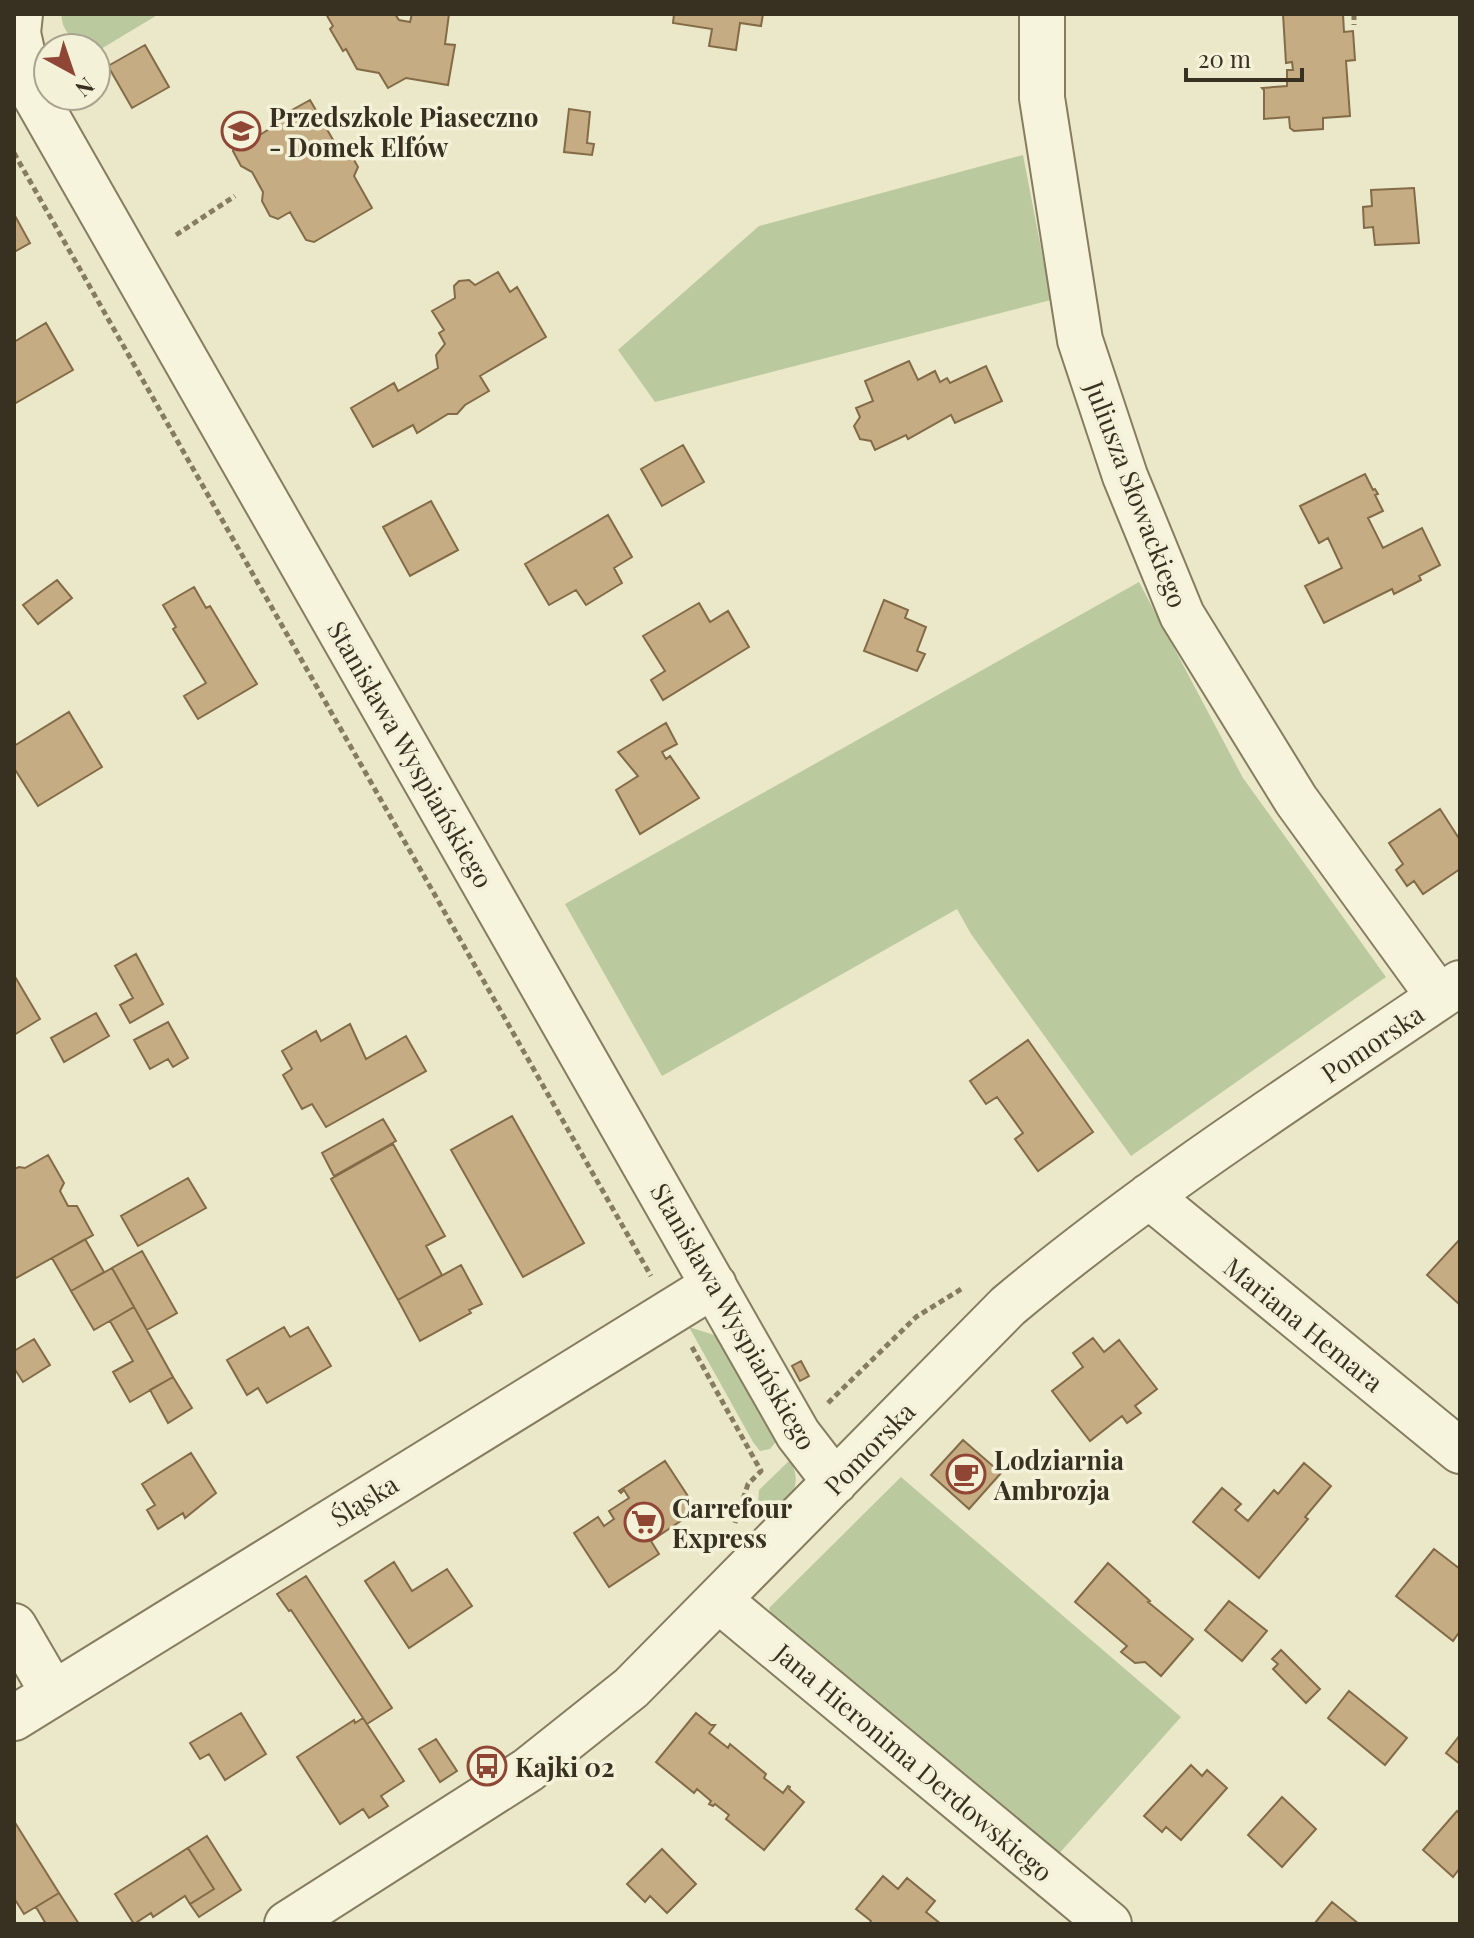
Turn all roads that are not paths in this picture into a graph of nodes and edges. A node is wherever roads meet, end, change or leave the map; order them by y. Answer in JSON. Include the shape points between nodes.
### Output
{"nodes":[{"id":1,"x":20,"y":14,"type":"edge"},
{"id":2,"x":1042,"y":14,"type":"edge"},
{"id":3,"x":1450,"y":990,"type":"edge"},
{"id":4,"x":1149,"y":1196,"type":"junction"},
{"id":5,"x":714,"y":1285,"type":"junction"},
{"id":6,"x":1460,"y":1451,"type":"edge"},
{"id":7,"x":835,"y":1482,"type":"junction"},
{"id":8,"x":720,"y":1601,"type":"junction"},
{"id":9,"x":14,"y":1626,"type":"edge"},
{"id":10,"x":53,"y":1693,"type":"junction"},
{"id":11,"x":14,"y":1718,"type":"edge"},
{"id":12,"x":287,"y":1924,"type":"edge"},
{"id":13,"x":1109,"y":1924,"type":"edge"}],
"edges":[{"from":1,"to":5,"type":"street","name":"Stanisława Wyspiańskiego","via":[[18,33],[30,87]]},
{"from":2,"to":3,"type":"street","name":"Juliusza Słowackiego","via":[[1042,98],[1080,340],[1125,476],[1182,615],[1296,800]]},
{"from":3,"to":4,"type":"street","name":"Pomorska"},
{"from":4,"to":6,"type":"street","name":"Mariana Hemara"},
{"from":4,"to":7,"type":"street","name":"Pomorska","via":[[1008,1306]]},
{"from":5,"to":7,"type":"street","name":"Stanisława Wyspiańskiego","via":[[798,1434]]},
{"from":5,"to":10,"type":"street","name":"Śląska"},
{"from":7,"to":8,"type":"street","name":"Pomorska"},
{"from":8,"to":12,"type":"street","name":"Pomorska","via":[[631,1688],[539,1761]]},
{"from":8,"to":13,"type":"street","name":"Jana Hieronima Derdowskiego"},
{"from":9,"to":10,"type":"street"},
{"from":10,"to":11,"type":"street","name":"Śląska"}]}
